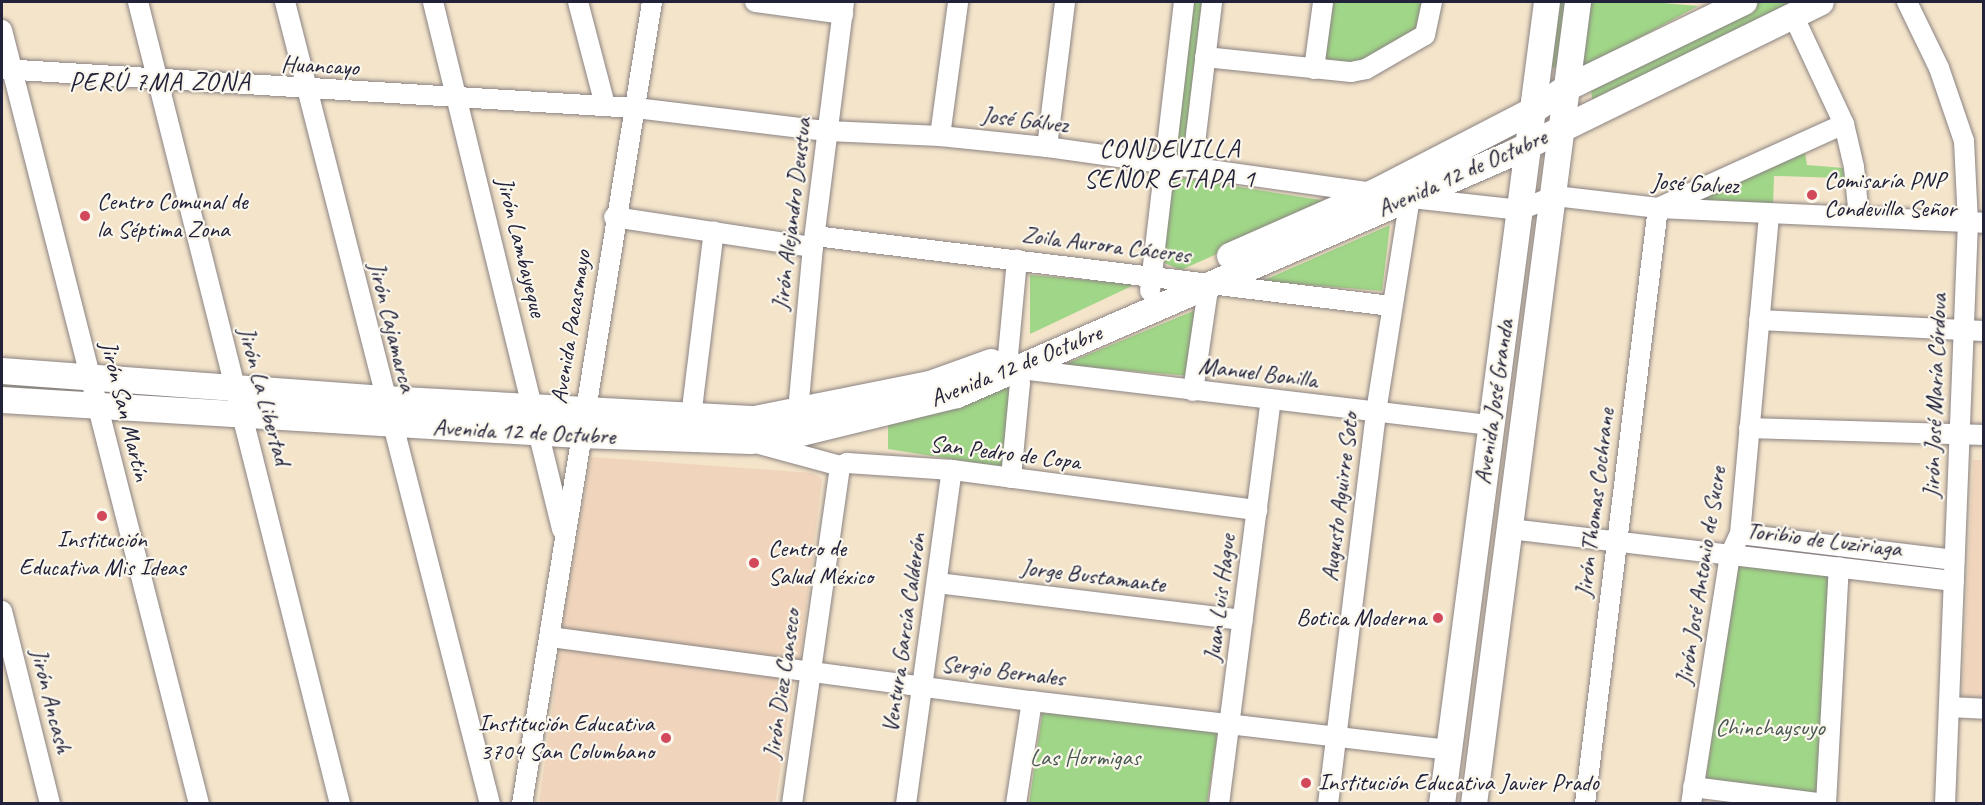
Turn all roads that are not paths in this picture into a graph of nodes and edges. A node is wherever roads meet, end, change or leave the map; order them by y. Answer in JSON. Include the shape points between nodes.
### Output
{"nodes":[{"id":1,"x":138,"y":2,"type":"edge"},
{"id":2,"x":285,"y":2,"type":"edge"},
{"id":3,"x":433,"y":2,"type":"edge"},
{"id":4,"x":578,"y":2,"type":"edge"},
{"id":5,"x":652,"y":2,"type":"edge"},
{"id":6,"x":760,"y":2,"type":"edge"},
{"id":7,"x":958,"y":2,"type":"edge"},
{"id":8,"x":1065,"y":2,"type":"edge"},
{"id":9,"x":1184,"y":2,"type":"edge"},
{"id":10,"x":1212,"y":2,"type":"edge"},
{"id":11,"x":1323,"y":2,"type":"edge"},
{"id":12,"x":1432,"y":2,"type":"edge"},
{"id":13,"x":1547,"y":2,"type":"edge"},
{"id":14,"x":1578,"y":2,"type":"edge"},
{"id":15,"x":1744,"y":2,"type":"edge"},
{"id":16,"x":1821,"y":2,"type":"edge"},
{"id":17,"x":1907,"y":2,"type":"edge"},
{"id":18,"x":844,"y":8,"type":"edge"},
{"id":19,"x":1793,"y":15,"type":"junction"},
{"id":20,"x":2,"y":30,"type":"edge"},
{"id":21,"x":1205,"y":57,"type":"junction"},
{"id":22,"x":1314,"y":69,"type":"junction"},
{"id":23,"x":7,"y":70,"type":"edge"},
{"id":24,"x":158,"y":82,"type":"junction"},
{"id":25,"x":1567,"y":88,"type":"junction"},
{"id":26,"x":307,"y":90,"type":"junction"},
{"id":27,"x":459,"y":99,"type":"junction"},
{"id":28,"x":605,"y":105,"type":"junction"},
{"id":29,"x":636,"y":108,"type":"junction"},
{"id":30,"x":1534,"y":110,"type":"junction"},
{"id":31,"x":1844,"y":124,"type":"junction"},
{"id":32,"x":1563,"y":126,"type":"junction"},
{"id":33,"x":827,"y":131,"type":"junction"},
{"id":34,"x":940,"y":136,"type":"junction"},
{"id":35,"x":1530,"y":145,"type":"junction"},
{"id":36,"x":1047,"y":147,"type":"junction"},
{"id":37,"x":1166,"y":165,"type":"junction"},
{"id":38,"x":1192,"y":168,"type":"junction"},
{"id":39,"x":1375,"y":192,"type":"junction"},
{"id":40,"x":1555,"y":196,"type":"junction"},
{"id":41,"x":1408,"y":197,"type":"junction"},
{"id":42,"x":1658,"y":208,"type":"junction"},
{"id":43,"x":1520,"y":210,"type":"junction"},
{"id":44,"x":1769,"y":213,"type":"junction"},
{"id":45,"x":1859,"y":217,"type":"junction"},
{"id":46,"x":614,"y":218,"type":"junction"},
{"id":47,"x":1976,"y":223,"type":"edge"},
{"id":48,"x":714,"y":231,"type":"junction"},
{"id":49,"x":814,"y":241,"type":"junction"},
{"id":50,"x":1017,"y":259,"type":"junction"},
{"id":51,"x":1179,"y":278,"type":"junction"},
{"id":52,"x":1150,"y":283,"type":"junction"},
{"id":53,"x":1209,"y":283,"type":"junction"},
{"id":54,"x":1391,"y":306,"type":"junction"},
{"id":55,"x":1759,"y":320,"type":"junction"},
{"id":56,"x":1964,"y":330,"type":"junction"},
{"id":57,"x":1983,"y":331,"type":"edge"},
{"id":58,"x":1015,"y":365,"type":"junction"},
{"id":59,"x":2,"y":371,"type":"edge"},
{"id":60,"x":89,"y":376,"type":"junction"},
{"id":61,"x":236,"y":386,"type":"junction"},
{"id":62,"x":1193,"y":391,"type":"junction"},
{"id":63,"x":2,"y":399,"type":"edge"},
{"id":64,"x":384,"y":399,"type":"junction"},
{"id":65,"x":1271,"y":400,"type":"junction"},
{"id":66,"x":97,"y":405,"type":"junction"},
{"id":67,"x":533,"y":406,"type":"junction"},
{"id":68,"x":1376,"y":412,"type":"junction"},
{"id":69,"x":244,"y":415,"type":"junction"},
{"id":70,"x":691,"y":417,"type":"junction"},
{"id":71,"x":582,"y":422,"type":"junction"},
{"id":72,"x":797,"y":423,"type":"junction"},
{"id":73,"x":1491,"y":425,"type":"junction"},
{"id":74,"x":391,"y":426,"type":"junction"},
{"id":75,"x":1749,"y":428,"type":"junction"},
{"id":76,"x":540,"y":433,"type":"junction"},
{"id":77,"x":1959,"y":434,"type":"junction"},
{"id":78,"x":1983,"y":435,"type":"edge"},
{"id":79,"x":751,"y":441,"type":"junction"},
{"id":80,"x":840,"y":466,"type":"junction"},
{"id":81,"x":952,"y":470,"type":"junction"},
{"id":82,"x":1011,"y":478,"type":"junction"},
{"id":83,"x":1257,"y":510,"type":"junction"},
{"id":84,"x":1510,"y":529,"type":"junction"},
{"id":85,"x":1740,"y":534,"type":"junction"},
{"id":86,"x":565,"y":540,"type":"junction"},
{"id":87,"x":1615,"y":542,"type":"junction"},
{"id":88,"x":1730,"y":555,"type":"junction"},
{"id":89,"x":1954,"y":560,"type":"junction"},
{"id":90,"x":1839,"y":567,"type":"junction"},
{"id":91,"x":1953,"y":581,"type":"junction"},
{"id":92,"x":937,"y":583,"type":"junction"},
{"id":93,"x":2,"y":611,"type":"edge"},
{"id":94,"x":1243,"y":620,"type":"junction"},
{"id":95,"x":550,"y":637,"type":"junction"},
{"id":96,"x":809,"y":671,"type":"junction"},
{"id":97,"x":921,"y":686,"type":"junction"},
{"id":98,"x":1032,"y":701,"type":"junction"},
{"id":99,"x":1948,"y":707,"type":"junction"},
{"id":100,"x":1983,"y":709,"type":"edge"},
{"id":101,"x":1229,"y":723,"type":"junction"},
{"id":102,"x":1337,"y":737,"type":"junction"},
{"id":103,"x":1449,"y":750,"type":"junction"},
{"id":104,"x":1692,"y":795,"type":"edge"},
{"id":105,"x":50,"y":804,"type":"edge"},
{"id":106,"x":199,"y":804,"type":"edge"},
{"id":107,"x":340,"y":804,"type":"edge"},
{"id":108,"x":490,"y":804,"type":"edge"},
{"id":109,"x":522,"y":804,"type":"edge"},
{"id":110,"x":792,"y":804,"type":"edge"},
{"id":111,"x":906,"y":804,"type":"edge"},
{"id":112,"x":1016,"y":804,"type":"edge"},
{"id":113,"x":1219,"y":804,"type":"edge"},
{"id":114,"x":1328,"y":804,"type":"edge"},
{"id":115,"x":1442,"y":804,"type":"edge"},
{"id":116,"x":1474,"y":804,"type":"edge"},
{"id":117,"x":1585,"y":804,"type":"edge"},
{"id":118,"x":1826,"y":804,"type":"edge"},
{"id":119,"x":1945,"y":804,"type":"edge"}],
"edges":[{"from":1,"to":24,"type":"street","name":"Jirón La Libertad"},
{"from":2,"to":26,"type":"street","name":"Jirón Cajamarca"},
{"from":3,"to":27,"type":"street","name":"Jirón Lambayeque"},
{"from":4,"to":28,"type":"street"},
{"from":5,"to":29,"type":"street","name":"Avenida Pacasmayo"},
{"from":6,"to":18,"type":"street"},
{"from":7,"to":34,"type":"street"},
{"from":8,"to":36,"type":"street"},
{"from":9,"to":37,"type":"street"},
{"from":10,"to":21,"type":"street"},
{"from":11,"to":22,"type":"street"},
{"from":12,"to":22,"type":"street","via":[[1429,24],[1418,42],[1366,69]]},
{"from":13,"to":30,"type":"main road","name":"Avenida José Granda"},
{"from":14,"to":25,"type":"main road","name":"Avenida José Granda"},
{"from":15,"to":25,"type":"main road","name":"Avenida 12 de Octubre"},
{"from":16,"to":19,"type":"main road","name":"Avenida 12 de Octubre"},
{"from":17,"to":47,"type":"street","name":"Jirón José María Córdova","via":[[1939,68],[1964,141]]},
{"from":18,"to":33,"type":"street","name":"Jirón Alejandro Deustua"},
{"from":19,"to":31,"type":"street"},
{"from":19,"to":32,"type":"main road","name":"Avenida 12 de Octubre"},
{"from":20,"to":23,"type":"street","name":"Jirón San Martín"},
{"from":21,"to":22,"type":"street"},
{"from":21,"to":38,"type":"street"},
{"from":23,"to":24,"type":"street","name":"Huancayo"},
{"from":23,"to":60,"type":"street","name":"Jirón San Martín"},
{"from":24,"to":26,"type":"street","name":"Huancayo"},
{"from":24,"to":61,"type":"street","name":"Jirón La Libertad"},
{"from":25,"to":30,"type":"main road","name":"Avenida 12 de Octubre"},
{"from":25,"to":32,"type":"main road","name":"Avenida José Granda"},
{"from":26,"to":27,"type":"street","name":"Huancayo"},
{"from":26,"to":64,"type":"street","name":"Jirón Cajamarca"},
{"from":27,"to":28,"type":"street","name":"Huancayo"},
{"from":27,"to":67,"type":"street","name":"Jirón Lambayeque"},
{"from":28,"to":29,"type":"street","name":"Huancayo"},
{"from":29,"to":33,"type":"street","name":"José Gálvez"},
{"from":29,"to":46,"type":"street","name":"Avenida Pacasmayo"},
{"from":30,"to":35,"type":"main road","name":"Avenida José Granda"},
{"from":30,"to":39,"type":"main road","name":"Avenida 12 de Octubre"},
{"from":31,"to":42,"type":"street"},
{"from":31,"to":45,"type":"street","via":[[1854,167]]},
{"from":32,"to":35,"type":"main road","name":"Avenida 12 de Octubre"},
{"from":32,"to":40,"type":"main road","name":"Avenida José Granda"},
{"from":33,"to":34,"type":"street","name":"José Gálvez"},
{"from":33,"to":49,"type":"street","name":"Jirón Alejandro Deustua"},
{"from":34,"to":36,"type":"street","name":"José Gálvez"},
{"from":35,"to":41,"type":"main road","name":"Avenida 12 de Octubre"},
{"from":35,"to":43,"type":"main road","name":"Avenida José Granda"},
{"from":36,"to":37,"type":"street","name":"José Gálvez"},
{"from":37,"to":38,"type":"street","name":"José Gálvez"},
{"from":37,"to":52,"type":"street"},
{"from":38,"to":39,"type":"street","name":"José Gálvez"},
{"from":39,"to":41,"type":"street","name":"José Gálvez"},
{"from":39,"to":51,"type":"main road","name":"Avenida 12 de Octubre"},
{"from":40,"to":42,"type":"street","name":"José Galvez"},
{"from":40,"to":43,"type":"street","name":"José Galvez"},
{"from":40,"to":84,"type":"main road","name":"Avenida José Granda"},
{"from":41,"to":43,"type":"street","name":"José Galvez"},
{"from":41,"to":53,"type":"main road","name":"Avenida 12 de Octubre"},
{"from":41,"to":54,"type":"street","name":"Augusto Aguirre Soto"},
{"from":42,"to":44,"type":"street","name":"José Galvez"},
{"from":42,"to":87,"type":"street","name":"Jirón Thomas Cochrane"},
{"from":43,"to":73,"type":"main road","name":"Avenida José Granda"},
{"from":44,"to":45,"type":"street","name":"José Galvez"},
{"from":44,"to":55,"type":"street","name":"Jirón José Antonio de Sucre"},
{"from":45,"to":47,"type":"street","name":"José Galvez"},
{"from":46,"to":48,"type":"street","name":"Zoila Aurora Cáceres"},
{"from":46,"to":71,"type":"street","name":"Avenida Pacasmayo"},
{"from":47,"to":56,"type":"street","name":"Jirón José María Córdova"},
{"from":48,"to":49,"type":"street","name":"Zoila Aurora Cáceres"},
{"from":48,"to":70,"type":"street"},
{"from":49,"to":50,"type":"street","name":"Zoila Aurora Cáceres"},
{"from":49,"to":72,"type":"street","name":"Jirón Alejandro Deustua"},
{"from":50,"to":52,"type":"street","name":"Zoila Aurora Cáceres"},
{"from":50,"to":58,"type":"street"},
{"from":51,"to":52,"type":"main road","name":"Avenida 12 de Octubre"},
{"from":51,"to":53,"type":"street","name":"Zoila Aurora Cáceres"},
{"from":52,"to":58,"type":"main road","name":"Avenida 12 de Octubre"},
{"from":53,"to":54,"type":"street","name":"Zoila Aurora Cáceres"},
{"from":53,"to":58,"type":"main road","name":"Avenida 12 de Octubre"},
{"from":53,"to":62,"type":"street"},
{"from":54,"to":68,"type":"street","name":"Augusto Aguirre Soto"},
{"from":55,"to":56,"type":"street"},
{"from":55,"to":75,"type":"street","name":"Jirón José Antonio de Sucre"},
{"from":56,"to":57,"type":"street"},
{"from":56,"to":77,"type":"street","name":"Jirón José María Córdova"},
{"from":58,"to":62,"type":"street","name":"Manuel Bonilla"},
{"from":58,"to":72,"type":"main road","name":"Avenida 12 de Octubre","via":[[930,384]]},
{"from":58,"to":82,"type":"street","via":[[1020,383]]},
{"from":59,"to":60,"type":"main road","name":"Avenida 12 de Octubre"},
{"from":60,"to":61,"type":"main road","name":"Avenida 12 de Octubre"},
{"from":60,"to":66,"type":"street","name":"Jirón San Martín"},
{"from":61,"to":64,"type":"main road","name":"Avenida 12 de Octubre"},
{"from":61,"to":69,"type":"street","name":"Jirón La Libertad"},
{"from":62,"to":65,"type":"street","name":"Manuel Bonilla"},
{"from":63,"to":66,"type":"main road","name":"Avenida 12 de Octubre"},
{"from":64,"to":67,"type":"main road","name":"Avenida 12 de Octubre"},
{"from":64,"to":74,"type":"street","name":"Jirón Cajamarca"},
{"from":65,"to":68,"type":"street","name":"Manuel Bonilla"},
{"from":65,"to":83,"type":"street","name":"Juan Luis Hague"},
{"from":66,"to":69,"type":"main road","name":"Avenida 12 de Octubre"},
{"from":66,"to":106,"type":"street","name":"Jirón San Martín"},
{"from":67,"to":71,"type":"main road","name":"Avenida 12 de Octubre"},
{"from":67,"to":76,"type":"street","name":"Jirón Lambayeque"},
{"from":68,"to":73,"type":"street","name":"Manuel Bonilla"},
{"from":68,"to":102,"type":"street","name":"Augusto Aguirre Soto"},
{"from":69,"to":74,"type":"main road","name":"Avenida 12 de Octubre"},
{"from":69,"to":107,"type":"street","name":"Jirón La Libertad"},
{"from":70,"to":71,"type":"main road","name":"Avenida 12 de Octubre"},
{"from":70,"to":72,"type":"main road","name":"Avenida 12 de Octubre"},
{"from":71,"to":76,"type":"main road","name":"Avenida 12 de Octubre"},
{"from":71,"to":79,"type":"main road","name":"Avenida 12 de Octubre"},
{"from":71,"to":86,"type":"street","name":"Avenida Pacasmayo"},
{"from":72,"to":79,"type":"main road","name":"Avenida 12 de Octubre"},
{"from":73,"to":103,"type":"main road","name":"Avenida José Granda"},
{"from":74,"to":76,"type":"main road","name":"Avenida 12 de Octubre"},
{"from":74,"to":108,"type":"street","name":"Jirón Cajamarca"},
{"from":75,"to":77,"type":"street"},
{"from":75,"to":85,"type":"street","name":"Jirón José Antonio de Sucre"},
{"from":76,"to":86,"type":"street","name":"Jirón Lambayeque"},
{"from":77,"to":78,"type":"street"},
{"from":77,"to":89,"type":"street","name":"Jirón José María Córdova"},
{"from":79,"to":80,"type":"street","name":"San Pedro de Copa"},
{"from":80,"to":81,"type":"street","name":"San Pedro de Copa"},
{"from":80,"to":96,"type":"street","name":"Jirón Diez Canseco"},
{"from":81,"to":82,"type":"street","name":"San Pedro de Copa"},
{"from":81,"to":92,"type":"street","name":"Ventura García Calderón"},
{"from":82,"to":83,"type":"street","name":"San Pedro de Copa"},
{"from":83,"to":94,"type":"street","name":"Juan Luis Hague"},
{"from":84,"to":87,"type":"street","name":"Toribio de Luziriaga"},
{"from":84,"to":116,"type":"main road","name":"Avenida José Granda"},
{"from":85,"to":88,"type":"street","name":"Jirón José Antonio de Sucre"},
{"from":85,"to":89,"type":"street","name":"Toribio de Luziriaga"},
{"from":86,"to":95,"type":"street","name":"Avenida Pacasmayo"},
{"from":87,"to":88,"type":"street","name":"Toribio de Luziriaga"},
{"from":87,"to":117,"type":"street","name":"Jirón Thomas Cochrane"},
{"from":88,"to":90,"type":"street","name":"Toribio de Luziriaga"},
{"from":88,"to":104,"type":"street","name":"Jirón José Antonio de Sucre"},
{"from":89,"to":91,"type":"street","name":"Jirón José María Córdova"},
{"from":90,"to":91,"type":"street","name":"Toribio de Luziriaga"},
{"from":90,"to":118,"type":"street"},
{"from":91,"to":99,"type":"street","name":"Jirón José María Córdova"},
{"from":92,"to":94,"type":"street","name":"Jorge Bustamante"},
{"from":92,"to":97,"type":"street","name":"Ventura García Calderón"},
{"from":93,"to":105,"type":"street","name":"Jirón Ancash"},
{"from":94,"to":101,"type":"street","name":"Juan Luis Hague"},
{"from":95,"to":96,"type":"street","name":"Sergio Bernales"},
{"from":95,"to":109,"type":"street","name":"Avenida Pacasmayo"},
{"from":96,"to":97,"type":"street","name":"Sergio Bernales"},
{"from":96,"to":110,"type":"street","name":"Jirón Diez Canseco"},
{"from":97,"to":98,"type":"street","name":"Sergio Bernales"},
{"from":97,"to":111,"type":"street","name":"Ventura García Calderón"},
{"from":98,"to":101,"type":"street","name":"Sergio Bernales"},
{"from":98,"to":112,"type":"street"},
{"from":99,"to":100,"type":"street"},
{"from":99,"to":119,"type":"street","name":"Jirón José María Córdova"},
{"from":101,"to":102,"type":"street","name":"Sergio Bernales"},
{"from":101,"to":113,"type":"street","name":"Juan Luis Hague"},
{"from":102,"to":103,"type":"street","name":"Sergio Bernales"},
{"from":102,"to":114,"type":"street","name":"Augusto Aguirre Soto"},
{"from":103,"to":115,"type":"main road","name":"Avenida José Granda"},
{"from":104,"to":118,"type":"street"}]}
